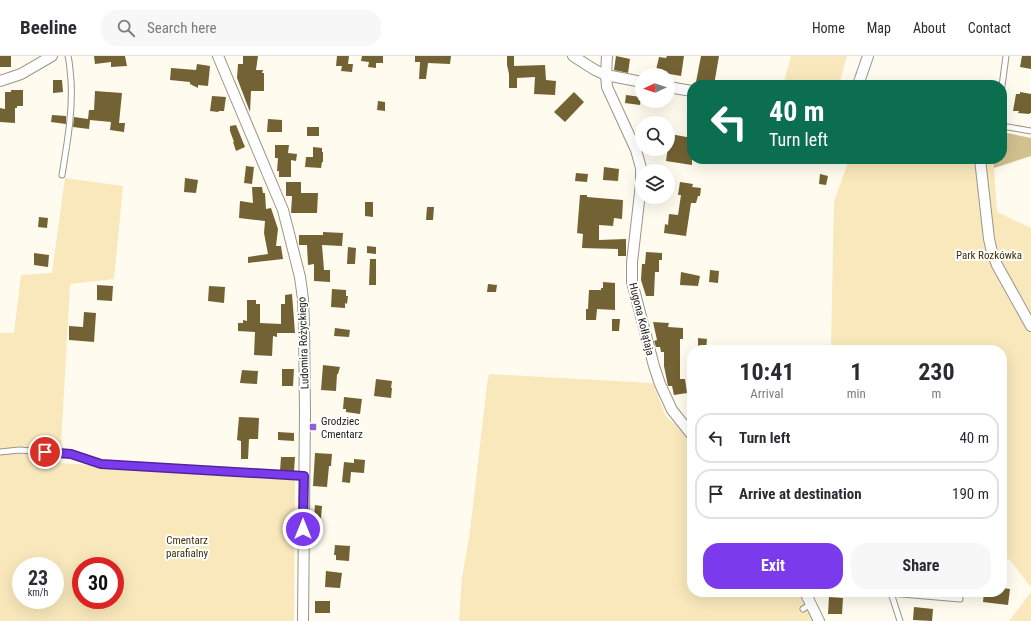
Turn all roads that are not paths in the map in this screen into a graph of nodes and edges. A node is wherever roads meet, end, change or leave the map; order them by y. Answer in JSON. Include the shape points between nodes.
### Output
{"nodes":[{"id":1,"x":52,"y":56,"type":"edge"},
{"id":2,"x":68,"y":56,"type":"edge"},
{"id":3,"x":218,"y":56,"type":"edge"},
{"id":4,"x":573,"y":56,"type":"edge"},
{"id":5,"x":607,"y":56,"type":"edge"},
{"id":6,"x":868,"y":56,"type":"edge"},
{"id":7,"x":1006,"y":56,"type":"edge"},
{"id":8,"x":606,"y":75,"type":"junction"},
{"id":9,"x":860,"y":80,"type":"edge"},
{"id":10,"x":1003,"y":80,"type":"edge"},
{"id":11,"x":0,"y":81,"type":"edge"},
{"id":12,"x":635,"y":81,"type":"edge"},
{"id":13,"x":675,"y":88,"type":"edge"},
{"id":14,"x":687,"y":90,"type":"edge"},
{"id":15,"x":1007,"y":127,"type":"edge"},
{"id":16,"x":1031,"y":131,"type":"edge"},
{"id":17,"x":981,"y":164,"type":"edge"},
{"id":18,"x":62,"y":175,"type":"dead end"},
{"id":19,"x":1031,"y":326,"type":"edge"},
{"id":20,"x":687,"y":429,"type":"edge"},
{"id":21,"x":0,"y":452,"type":"edge"},
{"id":22,"x":304,"y":476,"type":"junction"},
{"id":23,"x":805,"y":597,"type":"edge"},
{"id":24,"x":892,"y":597,"type":"edge"},
{"id":25,"x":937,"y":597,"type":"edge"},
{"id":26,"x":960,"y":599,"type":"dead end"},
{"id":27,"x":303,"y":621,"type":"edge"},
{"id":28,"x":819,"y":621,"type":"edge"},
{"id":29,"x":900,"y":621,"type":"edge"}],
"edges":[{"from":1,"to":11,"type":"street","via":[[21,74]]},
{"from":2,"to":18,"type":"lane","via":[[72,94]]},
{"from":3,"to":22,"type":"street","name":"Ludomira Różyckiego","via":[[283,210],[300,278],[304,324]]},
{"from":4,"to":8,"type":"street"},
{"from":5,"to":8,"type":"street","name":"Hugona Kołłątaja"},
{"from":6,"to":9,"type":"street"},
{"from":7,"to":10,"type":"lane"},
{"from":8,"to":12,"type":"street"},
{"from":8,"to":20,"type":"street","name":"Hugona Kołłątaja","via":[[607,87],[636,150],[641,168],[642,184],[632,262],[632,282],[660,384],[672,410]]},
{"from":13,"to":14,"type":"street"},
{"from":15,"to":16,"type":"lane"},
{"from":17,"to":19,"type":"street","via":[[992,252]]},
{"from":21,"to":22,"type":"lane","via":[[18,450],[71,454],[101,464]]},
{"from":22,"to":27,"type":"street","name":"Ludomira Różyckiego"},
{"from":23,"to":28,"type":"street","via":[[807,606]]},
{"from":24,"to":29,"type":"lane"},
{"from":25,"to":26,"type":"lane"}]}
